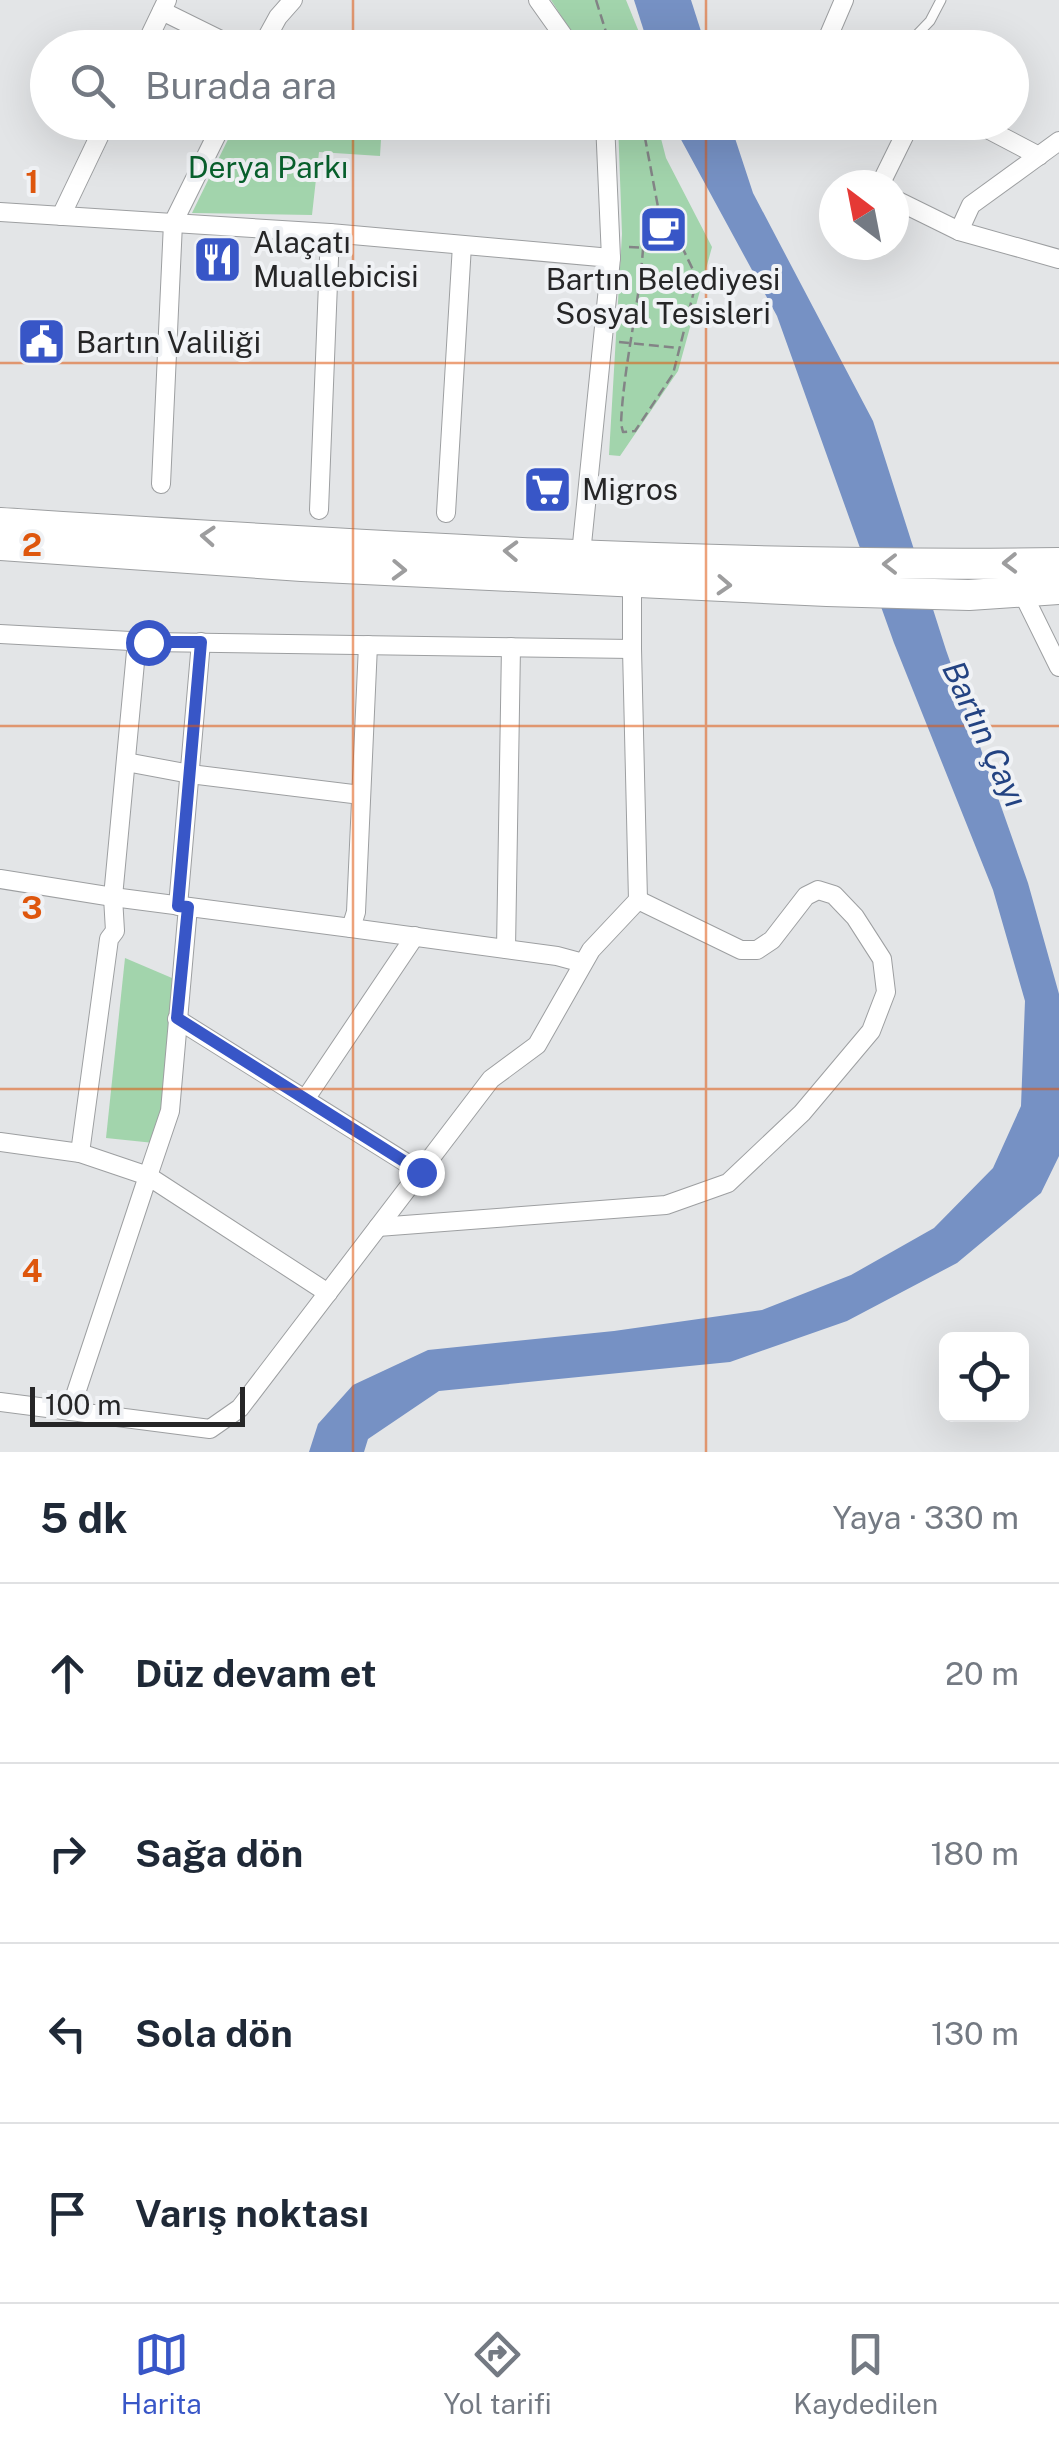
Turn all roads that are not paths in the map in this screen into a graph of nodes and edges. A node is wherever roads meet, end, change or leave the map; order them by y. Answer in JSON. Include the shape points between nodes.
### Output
{"nodes":[{"id":1,"x":293,"y":0,"type":"edge"},
{"id":2,"x":538,"y":0,"type":"edge"},
{"id":3,"x":844,"y":0,"type":"edge"},
{"id":4,"x":940,"y":0,"type":"edge"},
{"id":5,"x":165,"y":5,"type":"edge"},
{"id":6,"x":153,"y":30,"type":"edge"},
{"id":7,"x":206,"y":30,"type":"edge"},
{"id":8,"x":271,"y":30,"type":"edge"},
{"id":9,"x":559,"y":30,"type":"edge"},
{"id":10,"x":832,"y":30,"type":"edge"},
{"id":11,"x":921,"y":30,"type":"edge"},
{"id":12,"x":97,"y":140,"type":"edge"},
{"id":13,"x":214,"y":140,"type":"edge"},
{"id":14,"x":606,"y":140,"type":"edge"},
{"id":15,"x":903,"y":140,"type":"edge"},
{"id":16,"x":1008,"y":140,"type":"edge"},
{"id":17,"x":1059,"y":142,"type":"edge"},
{"id":18,"x":1039,"y":156,"type":"junction"},
{"id":19,"x":888,"y":170,"type":"edge"},
{"id":20,"x":909,"y":206,"type":"edge"},
{"id":21,"x":0,"y":212,"type":"edge"},
{"id":22,"x":61,"y":216,"type":"junction"},
{"id":23,"x":173,"y":223,"type":"junction"},
{"id":24,"x":959,"y":230,"type":"junction"},
{"id":25,"x":330,"y":233,"type":"junction"},
{"id":26,"x":462,"y":245,"type":"junction"},
{"id":27,"x":610,"y":252,"type":"junction"},
{"id":28,"x":1059,"y":260,"type":"edge"},
{"id":29,"x":161,"y":484,"type":"dead end"},
{"id":30,"x":319,"y":510,"type":"dead end"},
{"id":31,"x":446,"y":513,"type":"dead end"},
{"id":32,"x":0,"y":523,"type":"edge"},
{"id":33,"x":0,"y":546,"type":"edge"},
{"id":34,"x":304,"y":554,"type":"junction"},
{"id":35,"x":581,"y":554,"type":"junction"},
{"id":36,"x":1059,"y":563,"type":"edge"},
{"id":37,"x":823,"y":577,"type":"junction"},
{"id":38,"x":632,"y":580,"type":"junction"},
{"id":39,"x":1059,"y":590,"type":"edge"},
{"id":40,"x":1022,"y":592,"type":"junction"},
{"id":41,"x":0,"y":634,"type":"edge"},
{"id":42,"x":137,"y":641,"type":"junction"},
{"id":43,"x":201,"y":642,"type":"junction"},
{"id":44,"x":368,"y":645,"type":"junction"},
{"id":45,"x":510,"y":647,"type":"junction"},
{"id":46,"x":632,"y":650,"type":"junction"},
{"id":47,"x":1059,"y":666,"type":"edge"},
{"id":48,"x":126,"y":762,"type":"junction"},
{"id":49,"x":190,"y":774,"type":"junction"},
{"id":50,"x":361,"y":795,"type":"junction"},
{"id":51,"x":0,"y":879,"type":"edge"},
{"id":52,"x":113,"y":897,"type":"junction"},
{"id":53,"x":638,"y":900,"type":"junction"},
{"id":54,"x":183,"y":906,"type":"junction"},
{"id":55,"x":351,"y":928,"type":"junction"},
{"id":56,"x":415,"y":936,"type":"junction"},
{"id":57,"x":506,"y":949,"type":"junction"},
{"id":58,"x":583,"y":963,"type":"junction"},
{"id":59,"x":177,"y":1018,"type":"junction"},
{"id":60,"x":306,"y":1098,"type":"junction"},
{"id":61,"x":0,"y":1142,"type":"edge"},
{"id":62,"x":80,"y":1154,"type":"junction"},
{"id":63,"x":421,"y":1172,"type":"junction"},
{"id":64,"x":148,"y":1176,"type":"junction"},
{"id":65,"x":378,"y":1227,"type":"junction"},
{"id":66,"x":328,"y":1293,"type":"junction"},
{"id":67,"x":0,"y":1402,"type":"edge"},
{"id":68,"x":70,"y":1411,"type":"junction"}],
"edges":[{"from":1,"to":8,"type":"street"},
{"from":2,"to":9,"type":"street"},
{"from":3,"to":10,"type":"street"},
{"from":4,"to":11,"type":"lane"},
{"from":5,"to":6,"type":"street"},
{"from":5,"to":7,"type":"street"},
{"from":12,"to":22,"type":"street"},
{"from":13,"to":23,"type":"street"},
{"from":14,"to":27,"type":"street"},
{"from":15,"to":19,"type":"street"},
{"from":16,"to":18,"type":"street"},
{"from":17,"to":18,"type":"street"},
{"from":18,"to":24,"type":"street","via":[[971,205]]},
{"from":20,"to":24,"type":"street"},
{"from":21,"to":22,"type":"street"},
{"from":22,"to":23,"type":"street"},
{"from":23,"to":25,"type":"street"},
{"from":23,"to":29,"type":"street"},
{"from":24,"to":28,"type":"street"},
{"from":25,"to":26,"type":"street"},
{"from":25,"to":30,"type":"street"},
{"from":26,"to":27,"type":"street"},
{"from":26,"to":31,"type":"street"},
{"from":27,"to":35,"type":"street"},
{"from":34,"to":32,"type":"highway","one_way":true},
{"from":33,"to":34,"type":"highway"},
{"from":35,"to":34,"type":"highway","one_way":true},
{"from":34,"to":38,"type":"highway","one_way":true},
{"from":35,"to":37,"type":"highway"},
{"from":36,"to":37,"type":"highway","one_way":true},
{"from":38,"to":37,"type":"highway","one_way":true},
{"from":37,"to":40,"type":"highway","via":[[968,594]]},
{"from":38,"to":46,"type":"street"},
{"from":39,"to":40,"type":"highway"},
{"from":40,"to":47,"type":"street"},
{"from":41,"to":42,"type":"street"},
{"from":42,"to":43,"type":"street"},
{"from":42,"to":48,"type":"street"},
{"from":43,"to":44,"type":"street"},
{"from":43,"to":49,"type":"street"},
{"from":44,"to":45,"type":"street"},
{"from":44,"to":50,"type":"street"},
{"from":45,"to":46,"type":"street"},
{"from":45,"to":57,"type":"street"},
{"from":46,"to":53,"type":"street"},
{"from":48,"to":49,"type":"street"},
{"from":48,"to":52,"type":"street"},
{"from":49,"to":50,"type":"street"},
{"from":49,"to":54,"type":"street"},
{"from":50,"to":55,"type":"street"},
{"from":51,"to":52,"type":"street"},
{"from":52,"to":54,"type":"street"},
{"from":52,"to":62,"type":"street","via":[[115,930],[108,939]]},
{"from":53,"to":58,"type":"street"},
{"from":53,"to":65,"type":"street","via":[[740,950],[756,950],[806,896],[818,890],[834,895],[882,959],[886,992],[871,1032],[802,1113],[728,1183],[666,1205]]},
{"from":54,"to":55,"type":"street"},
{"from":54,"to":59,"type":"street"},
{"from":55,"to":56,"type":"street"},
{"from":56,"to":57,"type":"street"},
{"from":56,"to":60,"type":"street"},
{"from":57,"to":58,"type":"street"},
{"from":58,"to":63,"type":"street","via":[[536,1045],[491,1079]]},
{"from":59,"to":60,"type":"street"},
{"from":59,"to":64,"type":"street","via":[[170,1110]]},
{"from":60,"to":63,"type":"street"},
{"from":61,"to":62,"type":"street"},
{"from":62,"to":64,"type":"street"},
{"from":63,"to":65,"type":"street"},
{"from":64,"to":66,"type":"street"},
{"from":64,"to":68,"type":"street"},
{"from":65,"to":66,"type":"street"},
{"from":66,"to":68,"type":"street","via":[[240,1408],[210,1429]]},
{"from":67,"to":68,"type":"street"}]}
